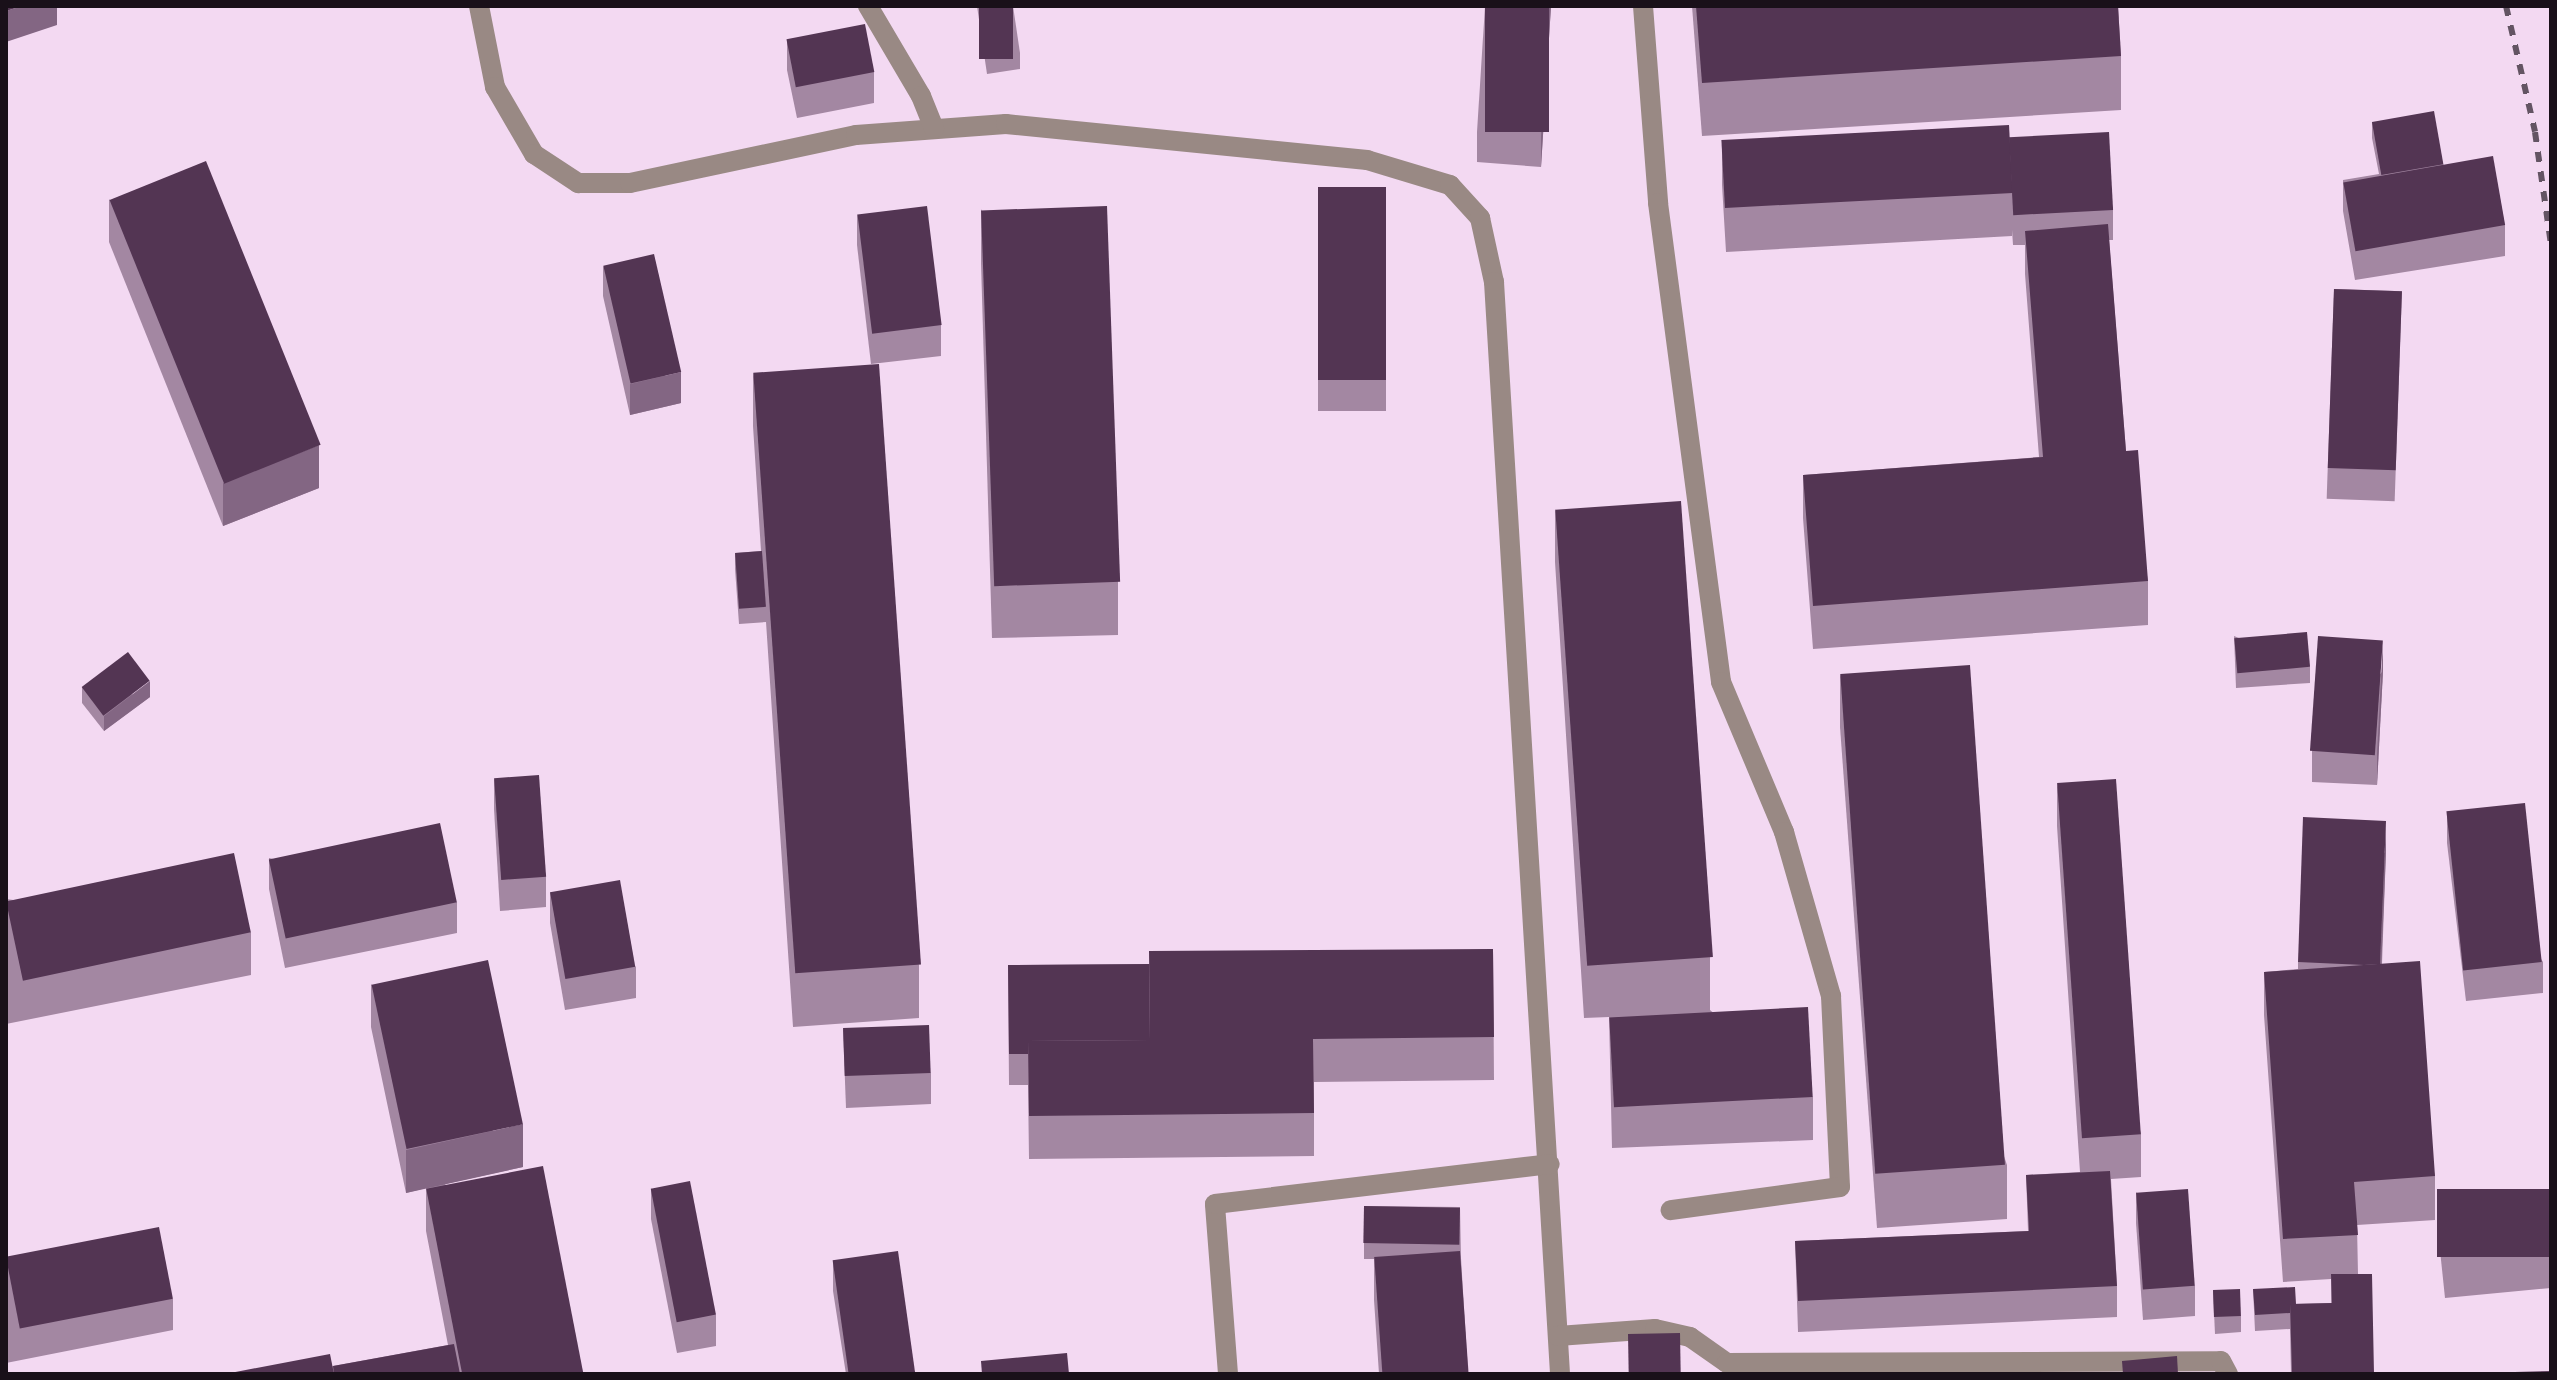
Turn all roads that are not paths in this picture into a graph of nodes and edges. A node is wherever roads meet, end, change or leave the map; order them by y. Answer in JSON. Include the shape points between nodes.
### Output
{"nodes":[{"id":1,"x":479,"y":6,"type":"edge"},
{"id":2,"x":868,"y":6,"type":"edge"},
{"id":3,"x":1643,"y":6,"type":"edge"},
{"id":4,"x":934,"y":129,"type":"junction"},
{"id":5,"x":1550,"y":1164,"type":"junction"},
{"id":6,"x":1671,"y":1210,"type":"dead end"},
{"id":7,"x":1558,"y":1336,"type":"junction"},
{"id":8,"x":1228,"y":1374,"type":"edge"},
{"id":9,"x":1560,"y":1374,"type":"edge"},
{"id":10,"x":2228,"y":1374,"type":"edge"}],
"edges":[{"from":1,"to":4,"type":"street","via":[[495,87],[534,154],[578,183],[630,183],[856,135]]},
{"from":2,"to":4,"type":"street","via":[[921,96]]},
{"from":3,"to":6,"type":"street","via":[[1658,203],[1721,682],[1784,832],[1831,996],[1840,1187]]},
{"from":4,"to":5,"type":"street","via":[[1006,124],[1367,160],[1450,185],[1480,218],[1494,282]]},
{"from":5,"to":7,"type":"street"},
{"from":5,"to":8,"type":"street","via":[[1215,1204]]},
{"from":7,"to":9,"type":"street"},
{"from":7,"to":10,"type":"street","via":[[1655,1329],[1690,1337],[1727,1363],[2221,1361]]}]}
